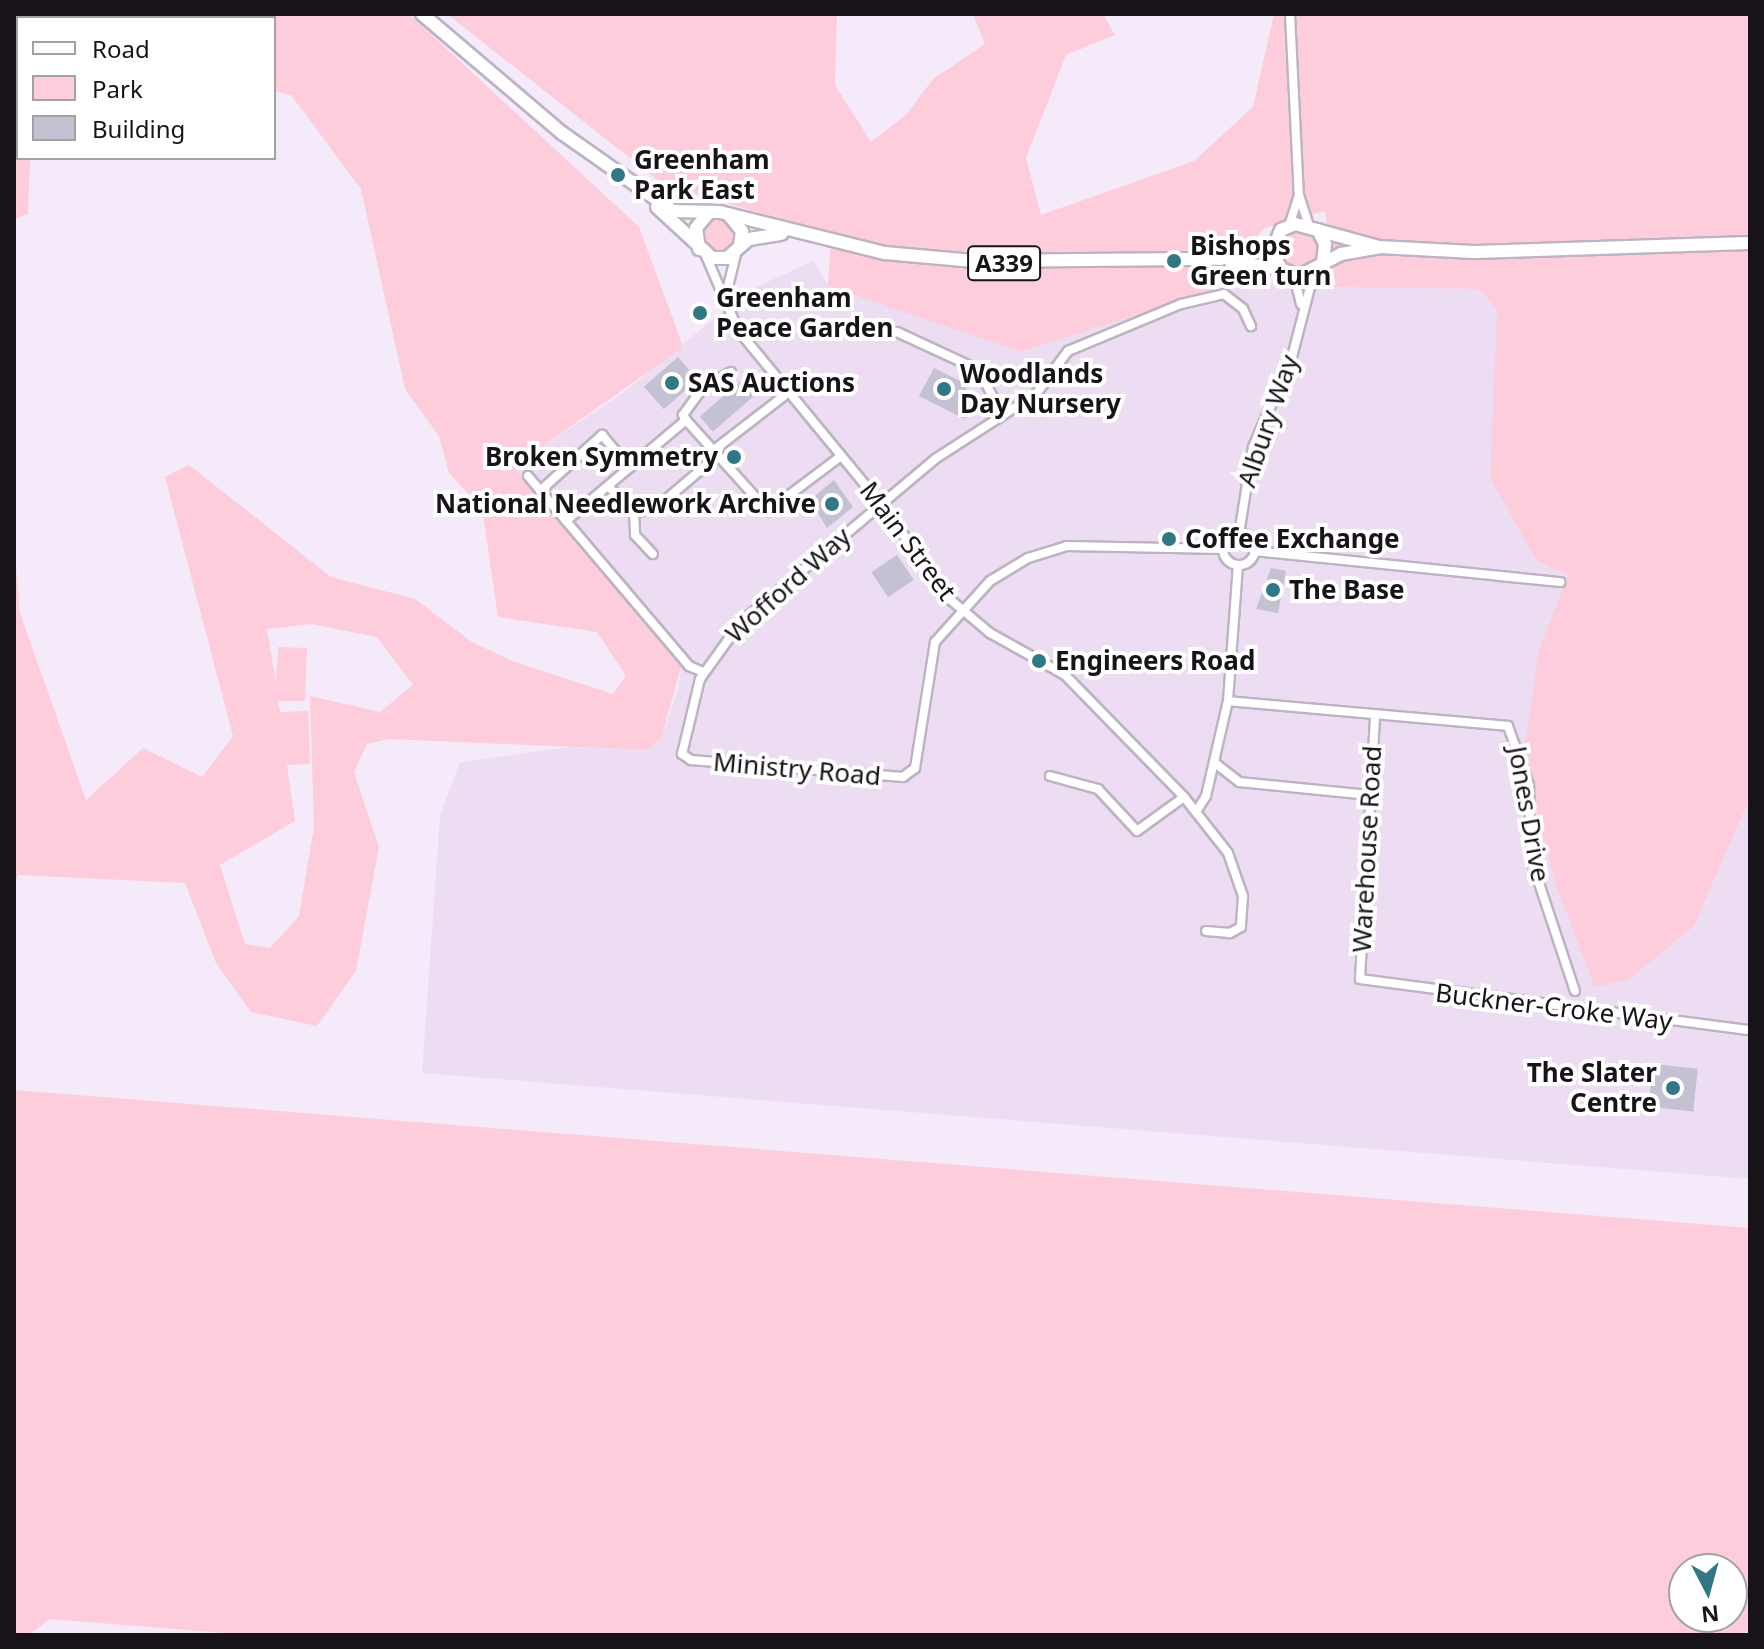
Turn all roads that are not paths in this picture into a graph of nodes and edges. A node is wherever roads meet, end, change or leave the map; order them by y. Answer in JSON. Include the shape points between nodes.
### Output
{"nodes":[{"id":1,"x":422,"y":14,"type":"edge"},
{"id":2,"x":1290,"y":14,"type":"edge"},
{"id":3,"x":1299,"y":195,"type":"junction"},
{"id":4,"x":650,"y":199,"type":"junction"},
{"id":5,"x":727,"y":214,"type":"junction"},
{"id":6,"x":707,"y":215,"type":"junction"},
{"id":7,"x":1289,"y":226,"type":"junction"},
{"id":8,"x":1313,"y":228,"type":"junction"},
{"id":9,"x":789,"y":233,"type":"junction"},
{"id":10,"x":1750,"y":243,"type":"edge"},
{"id":11,"x":1273,"y":246,"type":"junction"},
{"id":12,"x":739,"y":247,"type":"junction"},
{"id":13,"x":1379,"y":247,"type":"junction"},
{"id":14,"x":703,"y":253,"type":"junction"},
{"id":15,"x":1220,"y":259,"type":"junction"},
{"id":16,"x":1319,"y":267,"type":"junction"},
{"id":17,"x":1281,"y":269,"type":"junction"},
{"id":18,"x":1294,"y":276,"type":"junction"},
{"id":19,"x":725,"y":300,"type":"junction"},
{"id":20,"x":1303,"y":309,"type":"junction"},
{"id":21,"x":1251,"y":326,"type":"dead end"},
{"id":22,"x":897,"y":332,"type":"dead end"},
{"id":23,"x":731,"y":372,"type":"dead end"},
{"id":24,"x":789,"y":392,"type":"junction"},
{"id":25,"x":1001,"y":413,"type":"junction"},
{"id":26,"x":686,"y":420,"type":"junction"},
{"id":27,"x":716,"y":452,"type":"junction"},
{"id":28,"x":841,"y":456,"type":"junction"},
{"id":29,"x":630,"y":468,"type":"junction"},
{"id":30,"x":528,"y":476,"type":"dead end"},
{"id":31,"x":609,"y":487,"type":"junction"},
{"id":32,"x":540,"y":491,"type":"junction"},
{"id":33,"x":881,"y":504,"type":"junction"},
{"id":34,"x":634,"y":513,"type":"junction"},
{"id":35,"x":566,"y":521,"type":"junction"},
{"id":36,"x":1239,"y":534,"type":"junction"},
{"id":37,"x":1223,"y":549,"type":"junction"},
{"id":38,"x":1254,"y":551,"type":"junction"},
{"id":39,"x":653,"y":554,"type":"dead end"},
{"id":40,"x":1238,"y":565,"type":"junction"},
{"id":41,"x":1560,"y":582,"type":"dead end"},
{"id":42,"x":960,"y":609,"type":"junction"},
{"id":43,"x":703,"y":672,"type":"junction"},
{"id":44,"x":1228,"y":701,"type":"junction"},
{"id":45,"x":1375,"y":718,"type":"junction"},
{"id":46,"x":691,"y":760,"type":"joint"},
{"id":47,"x":1215,"y":763,"type":"junction"},
{"id":48,"x":1050,"y":776,"type":"dead end"},
{"id":49,"x":1369,"y":795,"type":"junction"},
{"id":50,"x":1184,"y":797,"type":"junction"},
{"id":51,"x":1196,"y":812,"type":"junction"},
{"id":52,"x":1206,"y":931,"type":"dead end"},
{"id":53,"x":1360,"y":979,"type":"joint"},
{"id":54,"x":1575,"y":991,"type":"dead end"},
{"id":55,"x":1750,"y":1030,"type":"edge"}],
"edges":[{"from":1,"to":4,"type":"highway"},
{"from":2,"to":3,"type":"street"},
{"from":3,"to":7,"type":"street"},
{"from":3,"to":8,"type":"street"},
{"from":4,"to":6,"type":"highway","via":[[673,211]]},
{"from":4,"to":14,"type":"highway"},
{"from":5,"to":6,"type":"highway"},
{"from":5,"to":9,"type":"highway","number":"A339"},
{"from":5,"to":12,"type":"highway","via":[[739,224]]},
{"from":6,"to":14,"type":"highway","via":[[696,228]]},
{"from":7,"to":8,"type":"highway"},
{"from":7,"to":11,"type":"highway"},
{"from":8,"to":13,"type":"highway"},
{"from":8,"to":16,"type":"highway","via":[[1325,244]]},
{"from":9,"to":12,"type":"highway","number":"A339"},
{"from":9,"to":15,"type":"highway","number":"A339","via":[[885,253],[974,261]]},
{"from":10,"to":13,"type":"highway","via":[[1474,252]]},
{"from":11,"to":15,"type":"highway","number":"A339"},
{"from":11,"to":17,"type":"highway"},
{"from":12,"to":14,"type":"highway","via":[[720,259]]},
{"from":12,"to":19,"type":"street"},
{"from":13,"to":16,"type":"highway"},
{"from":14,"to":19,"type":"street","name":"Main Street"},
{"from":15,"to":17,"type":"highway","number":"A339"},
{"from":16,"to":18,"type":"highway"},
{"from":16,"to":20,"type":"street","name":"Albury Way"},
{"from":17,"to":18,"type":"highway"},
{"from":18,"to":20,"type":"street","name":"Albury Way"},
{"from":19,"to":24,"type":"street","name":"Main Street","via":[[738,330]]},
{"from":20,"to":36,"type":"street","name":"Albury Way","via":[[1292,357],[1253,447]]},
{"from":21,"to":25,"type":"street","name":"Wofford Way","via":[[1243,309],[1224,294],[1181,304],[1077,345],[1036,394]]},
{"from":22,"to":25,"type":"street","via":[[979,370]]},
{"from":23,"to":26,"type":"street","via":[[701,390],[683,415]]},
{"from":24,"to":27,"type":"street"},
{"from":24,"to":28,"type":"street","name":"Main Street"},
{"from":25,"to":33,"type":"street","name":"Wofford Way"},
{"from":26,"to":27,"type":"street"},
{"from":26,"to":29,"type":"street"},
{"from":27,"to":28,"type":"street","via":[[768,511]]},
{"from":27,"to":34,"type":"street","via":[[656,508]]},
{"from":28,"to":33,"type":"street","name":"Main Street"},
{"from":29,"to":31,"type":"street"},
{"from":29,"to":32,"type":"street","via":[[602,435]]},
{"from":30,"to":32,"type":"street"},
{"from":31,"to":34,"type":"street"},
{"from":31,"to":35,"type":"street"},
{"from":32,"to":35,"type":"street"},
{"from":33,"to":42,"type":"street","name":"Main Street"},
{"from":33,"to":43,"type":"street","name":"Wofford Way","via":[[773,592]]},
{"from":34,"to":39,"type":"street","via":[[635,535]]},
{"from":35,"to":43,"type":"street","via":[[689,666]]},
{"from":36,"to":37,"type":"street"},
{"from":36,"to":38,"type":"street","via":[[1252,541]]},
{"from":37,"to":40,"type":"street"},
{"from":37,"to":42,"type":"street","via":[[1098,544],[1053,549],[1010,567]]},
{"from":38,"to":40,"type":"street"},
{"from":38,"to":41,"type":"street"},
{"from":40,"to":44,"type":"street"},
{"from":42,"to":46,"type":"street","name":"Ministry Road","via":[[932,651],[915,768],[903,777]]},
{"from":42,"to":50,"type":"street","name":"Main Street","via":[[1065,675]]},
{"from":43,"to":46,"type":"street","name":"Wofford Way","via":[[680,743]]},
{"from":44,"to":45,"type":"street","name":"Jones Drive","via":[[1361,710]]},
{"from":44,"to":47,"type":"street"},
{"from":45,"to":49,"type":"street","name":"Warehouse Road"},
{"from":45,"to":54,"type":"street","name":"Jones Drive","via":[[1508,726],[1514,733],[1533,812],[1531,859]]},
{"from":47,"to":49,"type":"street","via":[[1239,782]]},
{"from":47,"to":51,"type":"street"},
{"from":48,"to":50,"type":"street","via":[[1098,789],[1137,831]]},
{"from":49,"to":53,"type":"street","name":"Warehouse Road"},
{"from":50,"to":51,"type":"street","name":"Main Street"},
{"from":51,"to":52,"type":"street","name":"Main Street","via":[[1228,853],[1245,915],[1230,933]]},
{"from":53,"to":55,"type":"street","name":"Buckner-Croke Way"}]}
